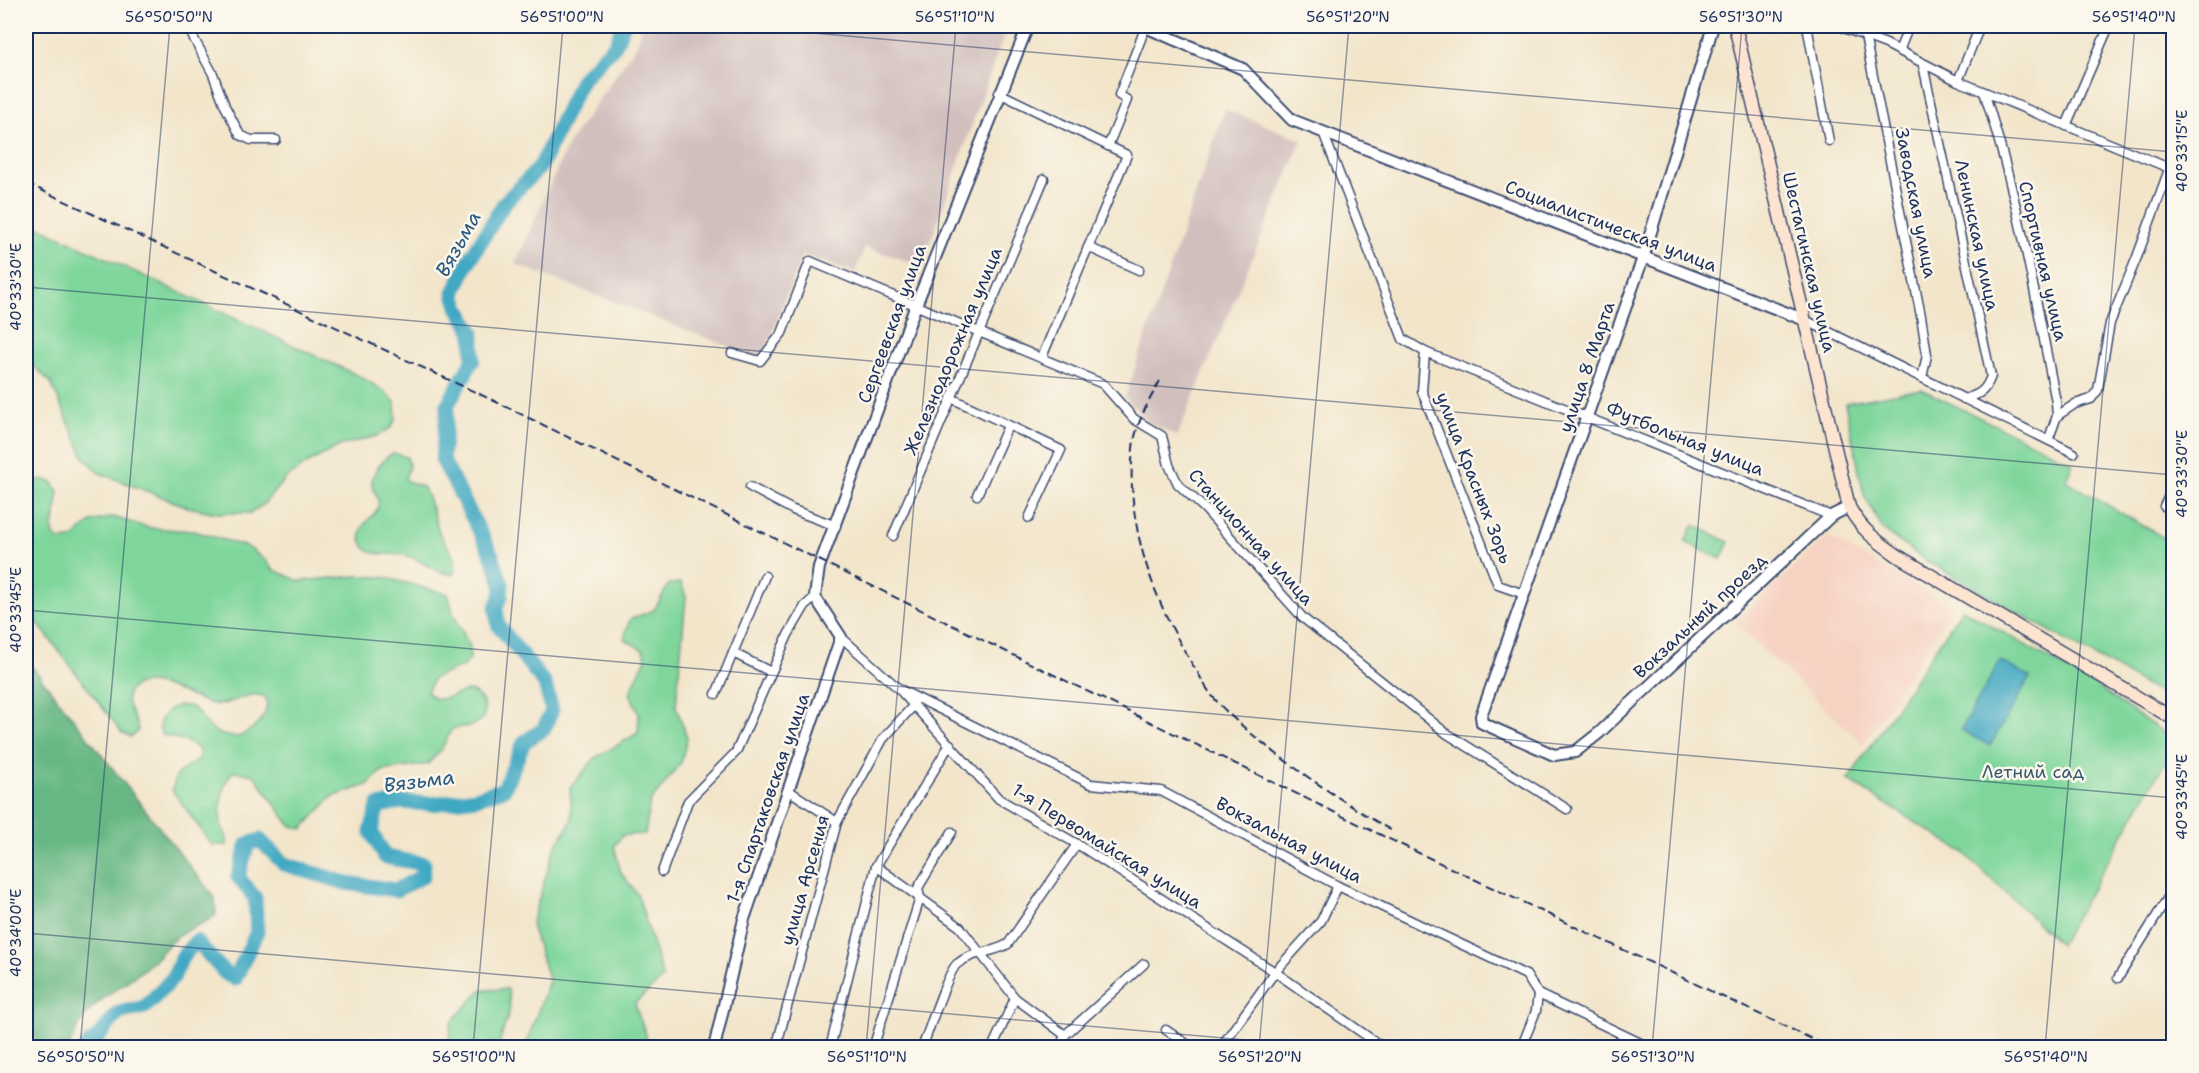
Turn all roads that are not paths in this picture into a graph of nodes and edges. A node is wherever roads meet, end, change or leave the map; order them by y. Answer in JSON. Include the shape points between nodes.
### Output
{"nodes":[{"id":1,"x":187,"y":26,"type":"edge"},
{"id":2,"x":1028,"y":26,"type":"edge"},
{"id":3,"x":1144,"y":26,"type":"edge"},
{"id":4,"x":1713,"y":26,"type":"edge"},
{"id":5,"x":1735,"y":26,"type":"edge"},
{"id":6,"x":1807,"y":26,"type":"edge"},
{"id":7,"x":1839,"y":26,"type":"edge"},
{"id":8,"x":1909,"y":26,"type":"edge"},
{"id":9,"x":1980,"y":26,"type":"edge"},
{"id":10,"x":2109,"y":26,"type":"edge"},
{"id":11,"x":1865,"y":36,"type":"junction"},
{"id":12,"x":1899,"y":51,"type":"junction"},
{"id":13,"x":1923,"y":65,"type":"junction"},
{"id":14,"x":1958,"y":81,"type":"junction"},
{"id":15,"x":1984,"y":92,"type":"junction"},
{"id":16,"x":999,"y":93,"type":"junction"},
{"id":17,"x":2066,"y":126,"type":"junction"},
{"id":18,"x":1323,"y":132,"type":"junction"},
{"id":19,"x":276,"y":140,"type":"dead end"},
{"id":20,"x":1829,"y":141,"type":"dead end"},
{"id":21,"x":1108,"y":146,"type":"junction"},
{"id":22,"x":2174,"y":156,"type":"edge"},
{"id":23,"x":2171,"y":169,"type":"edge"},
{"id":24,"x":1044,"y":179,"type":"dead end"},
{"id":25,"x":1088,"y":247,"type":"junction"},
{"id":26,"x":1644,"y":255,"type":"junction"},
{"id":27,"x":1139,"y":270,"type":"dead end"},
{"id":28,"x":915,"y":305,"type":"junction"},
{"id":29,"x":1805,"y":320,"type":"junction"},
{"id":30,"x":979,"y":331,"type":"junction"},
{"id":31,"x":1425,"y":352,"type":"junction"},
{"id":32,"x":732,"y":354,"type":"dead end"},
{"id":33,"x":1042,"y":357,"type":"junction"},
{"id":34,"x":1922,"y":378,"type":"junction"},
{"id":35,"x":951,"y":398,"type":"junction"},
{"id":36,"x":1965,"y":399,"type":"junction"},
{"id":37,"x":2057,"y":416,"type":"junction"},
{"id":38,"x":1587,"y":418,"type":"junction"},
{"id":39,"x":1008,"y":426,"type":"junction"},
{"id":40,"x":2049,"y":438,"type":"junction"},
{"id":41,"x":2074,"y":453,"type":"dead end"},
{"id":42,"x":2174,"y":486,"type":"edge"},
{"id":43,"x":750,"y":487,"type":"dead end"},
{"id":44,"x":977,"y":495,"type":"dead end"},
{"id":45,"x":2164,"y":506,"type":"dead end"},
{"id":46,"x":1849,"y":507,"type":"junction"},
{"id":47,"x":1831,"y":516,"type":"junction"},
{"id":48,"x":1029,"y":518,"type":"dead end"},
{"id":49,"x":836,"y":526,"type":"junction"},
{"id":50,"x":893,"y":536,"type":"dead end"},
{"id":51,"x":765,"y":576,"type":"dead end"},
{"id":52,"x":1524,"y":594,"type":"junction"},
{"id":53,"x":814,"y":597,"type":"junction"},
{"id":54,"x":842,"y":637,"type":"junction"},
{"id":55,"x":733,"y":653,"type":"junction"},
{"id":56,"x":771,"y":672,"type":"junction"},
{"id":57,"x":899,"y":689,"type":"junction"},
{"id":58,"x":716,"y":694,"type":"dead end"},
{"id":59,"x":914,"y":705,"type":"junction"},
{"id":60,"x":1481,"y":716,"type":"joint"},
{"id":61,"x":2174,"y":718,"type":"edge"},
{"id":62,"x":950,"y":744,"type":"junction"},
{"id":63,"x":788,"y":790,"type":"junction"},
{"id":64,"x":1567,"y":809,"type":"dead end"},
{"id":65,"x":837,"y":822,"type":"junction"},
{"id":66,"x":952,"y":832,"type":"dead end"},
{"id":67,"x":1077,"y":844,"type":"junction"},
{"id":68,"x":876,"y":866,"type":"junction"},
{"id":69,"x":662,"y":872,"type":"dead end"},
{"id":70,"x":1338,"y":886,"type":"junction"},
{"id":71,"x":2174,"y":888,"type":"edge"},
{"id":72,"x":920,"y":898,"type":"junction"},
{"id":73,"x":980,"y":951,"type":"junction"},
{"id":74,"x":1144,"y":964,"type":"dead end"},
{"id":75,"x":1275,"y":972,"type":"junction"},
{"id":76,"x":2118,"y":978,"type":"dead end"},
{"id":77,"x":1538,"y":994,"type":"junction"},
{"id":78,"x":1015,"y":998,"type":"junction"},
{"id":79,"x":1166,"y":1030,"type":"dead end"},
{"id":80,"x":1065,"y":1035,"type":"junction"},
{"id":81,"x":714,"y":1047,"type":"edge"},
{"id":82,"x":776,"y":1047,"type":"edge"},
{"id":83,"x":830,"y":1047,"type":"edge"},
{"id":84,"x":873,"y":1047,"type":"edge"},
{"id":85,"x":922,"y":1047,"type":"edge"},
{"id":86,"x":992,"y":1047,"type":"edge"},
{"id":87,"x":1060,"y":1047,"type":"edge"},
{"id":88,"x":1193,"y":1047,"type":"edge"},
{"id":89,"x":1220,"y":1047,"type":"edge"},
{"id":90,"x":1384,"y":1047,"type":"edge"},
{"id":91,"x":1521,"y":1047,"type":"edge"},
{"id":92,"x":1651,"y":1047,"type":"edge"}],
"edges":[{"from":1,"to":19,"type":"street","via":[[240,135],[251,140]]},
{"from":2,"to":16,"type":"street","name":"Сергеевская улица"},
{"from":3,"to":18,"type":"street","name":"Социалистическая улица","via":[[1243,69],[1292,120]]},
{"from":3,"to":21,"type":"street","via":[[1119,95],[1127,100]]},
{"from":4,"to":26,"type":"street","name":"улица 8 Марта"},
{"from":5,"to":29,"type":"main road","name":"Шестагинская улица"},
{"from":6,"to":20,"type":"street"},
{"from":7,"to":11,"type":"street"},
{"from":8,"to":12,"type":"street"},
{"from":9,"to":14,"type":"street"},
{"from":10,"to":17,"type":"street"},
{"from":11,"to":12,"type":"street"},
{"from":11,"to":34,"type":"street","name":"Заводская улица","via":[[1921,316],[1927,355]]},
{"from":12,"to":13,"type":"street"},
{"from":13,"to":14,"type":"street"},
{"from":13,"to":36,"type":"street","name":"Ленинская улица","via":[[1991,376],[1987,388]]},
{"from":14,"to":15,"type":"street"},
{"from":15,"to":17,"type":"street"},
{"from":15,"to":37,"type":"street","name":"Спортивная улица","via":[[2032,277]]},
{"from":16,"to":21,"type":"street"},
{"from":16,"to":28,"type":"street","name":"Сергеевская улица"},
{"from":17,"to":23,"type":"street"},
{"from":18,"to":26,"type":"street","name":"Социалистическая улица"},
{"from":18,"to":31,"type":"street","via":[[1402,339]]},
{"from":21,"to":25,"type":"street","via":[[1127,155]]},
{"from":22,"to":23,"type":"street"},
{"from":23,"to":37,"type":"street","via":[[2110,323],[2098,390],[2091,399]]},
{"from":24,"to":30,"type":"street","name":"Железнодорожная улица"},
{"from":25,"to":27,"type":"street"},
{"from":25,"to":33,"type":"street"},
{"from":26,"to":29,"type":"street","name":"Социалистическая улица"},
{"from":26,"to":38,"type":"street","name":"улица 8 Марта"},
{"from":28,"to":30,"type":"street","name":"Станционная улица"},
{"from":28,"to":32,"type":"street","name":"Станционная улица","via":[[810,261],[782,333],[760,361]]},
{"from":28,"to":49,"type":"street","name":"Сергеевская улица"},
{"from":29,"to":34,"type":"street","name":"Социалистическая улица"},
{"from":29,"to":46,"type":"main road","name":"Шестагинская улица"},
{"from":30,"to":33,"type":"street","name":"Станционная улица"},
{"from":30,"to":35,"type":"street","name":"Железнодорожная улица"},
{"from":31,"to":38,"type":"street","name":"Футбольная улица"},
{"from":31,"to":52,"type":"street","name":"улица Красных Зорь","via":[[1422,391],[1498,585]]},
{"from":33,"to":64,"type":"street","name":"Станционная улица","via":[[1103,384],[1134,419],[1162,436],[1178,484],[1303,618],[1446,733]]},
{"from":34,"to":36,"type":"street","name":"Социалистическая улица"},
{"from":35,"to":39,"type":"street"},
{"from":35,"to":50,"type":"street","name":"Железнодорожная улица"},
{"from":36,"to":40,"type":"street","name":"Социалистическая улица"},
{"from":37,"to":40,"type":"street"},
{"from":38,"to":47,"type":"street","name":"Футбольная улица"},
{"from":38,"to":52,"type":"street","name":"улица 8 Марта"},
{"from":39,"to":44,"type":"street"},
{"from":39,"to":48,"type":"street","via":[[1061,450]]},
{"from":40,"to":41,"type":"street","name":"Социалистическая улица"},
{"from":42,"to":45,"type":"street"},
{"from":43,"to":49,"type":"street","via":[[793,510]]},
{"from":46,"to":47,"type":"street","name":"Вокзальный проезд"},
{"from":46,"to":61,"type":"main road","name":"Шестагинская улица","via":[[1864,532],[1898,556]]},
{"from":47,"to":60,"type":"street","name":"Вокзальный проезд","via":[[1575,752],[1554,755],[1486,726]]},
{"from":49,"to":53,"type":"street","name":"Сергеевская улица","via":[[819,567]]},
{"from":51,"to":55,"type":"street"},
{"from":52,"to":60,"type":"street","name":"улица 8 Марта"},
{"from":53,"to":54,"type":"street"},
{"from":53,"to":56,"type":"street","via":[[788,635]]},
{"from":54,"to":57,"type":"street","name":"1-я Первомайская улица"},
{"from":54,"to":63,"type":"street","name":"1-я Спартаковская улица"},
{"from":55,"to":56,"type":"street"},
{"from":55,"to":58,"type":"street"},
{"from":56,"to":69,"type":"street","via":[[736,752],[688,801]]},
{"from":57,"to":59,"type":"street","name":"1-я Первомайская улица"},
{"from":57,"to":70,"type":"street","name":"Вокзальная улица","via":[[1091,784],[1161,791]]},
{"from":59,"to":62,"type":"street","name":"1-я Первомайская улица"},
{"from":59,"to":65,"type":"street","name":"улица Арсения","via":[[882,739]]},
{"from":62,"to":67,"type":"street","name":"1-я Первомайская улица","via":[[999,799]]},
{"from":62,"to":68,"type":"street"},
{"from":63,"to":65,"type":"street"},
{"from":63,"to":81,"type":"street","name":"1-я Спартаковская улица","via":[[744,919]]},
{"from":65,"to":82,"type":"street","name":"улица Арсения"},
{"from":66,"to":72,"type":"street","via":[[918,888]]},
{"from":67,"to":73,"type":"street","via":[[1008,944],[993,953]]},
{"from":67,"to":75,"type":"street","name":"1-я Первомайская улица"},
{"from":68,"to":72,"type":"street"},
{"from":68,"to":83,"type":"street"},
{"from":70,"to":75,"type":"street","via":[[1321,921]]},
{"from":70,"to":77,"type":"street","name":"Вокзальная улица","via":[[1526,975]]},
{"from":71,"to":76,"type":"street"},
{"from":72,"to":73,"type":"street","via":[[960,927]]},
{"from":72,"to":84,"type":"street"},
{"from":73,"to":78,"type":"street"},
{"from":73,"to":85,"type":"street","via":[[955,965]]},
{"from":74,"to":80,"type":"street"},
{"from":75,"to":89,"type":"street"},
{"from":75,"to":90,"type":"street","name":"1-я Первомайская улица"},
{"from":77,"to":91,"type":"street","via":[[1536,1011]]},
{"from":77,"to":92,"type":"street","name":"Вокзальная улица"},
{"from":78,"to":80,"type":"street"},
{"from":78,"to":86,"type":"street"},
{"from":79,"to":88,"type":"street"},
{"from":80,"to":87,"type":"street"}]}
